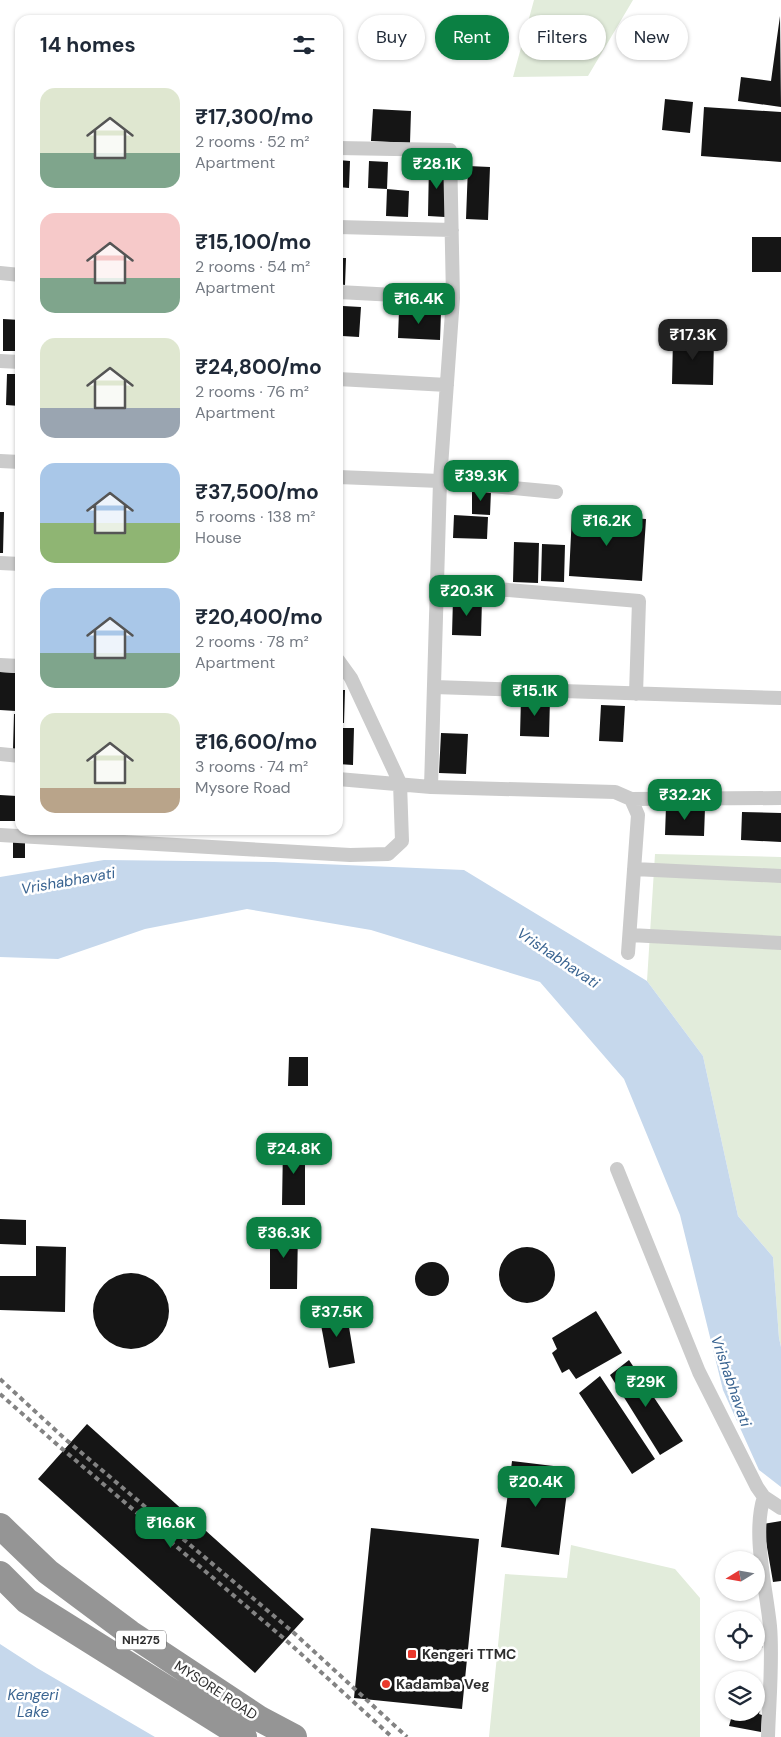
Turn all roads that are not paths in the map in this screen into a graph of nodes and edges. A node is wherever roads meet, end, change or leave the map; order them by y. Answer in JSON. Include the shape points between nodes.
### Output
{"nodes":[{"id":1,"x":343,"y":148,"type":"edge"},
{"id":2,"x":343,"y":227,"type":"edge"},
{"id":3,"x":452,"y":230,"type":"junction"},
{"id":4,"x":0,"y":274,"type":"edge"},
{"id":5,"x":15,"y":275,"type":"edge"},
{"id":6,"x":343,"y":292,"type":"edge"},
{"id":7,"x":453,"y":298,"type":"junction"},
{"id":8,"x":0,"y":360,"type":"edge"},
{"id":9,"x":15,"y":362,"type":"edge"},
{"id":10,"x":343,"y":379,"type":"edge"},
{"id":11,"x":446,"y":385,"type":"junction"},
{"id":12,"x":0,"y":462,"type":"edge"},
{"id":13,"x":15,"y":462,"type":"edge"},
{"id":14,"x":343,"y":477,"type":"edge"},
{"id":15,"x":440,"y":481,"type":"junction"},
{"id":16,"x":556,"y":492,"type":"dead end"},
{"id":17,"x":0,"y":563,"type":"edge"},
{"id":18,"x":15,"y":564,"type":"edge"},
{"id":19,"x":437,"y":584,"type":"junction"},
{"id":20,"x":0,"y":665,"type":"edge"},
{"id":21,"x":15,"y":666,"type":"edge"},
{"id":22,"x":344,"y":678,"type":"edge"},
{"id":23,"x":434,"y":687,"type":"junction"},
{"id":24,"x":636,"y":694,"type":"junction"},
{"id":25,"x":781,"y":698,"type":"edge"},
{"id":26,"x":0,"y":754,"type":"edge"},
{"id":27,"x":15,"y":756,"type":"edge"},
{"id":28,"x":343,"y":779,"type":"edge"},
{"id":29,"x":400,"y":783,"type":"junction"},
{"id":30,"x":431,"y":787,"type":"junction"},
{"id":31,"x":781,"y":798,"type":"edge"},
{"id":32,"x":631,"y":799,"type":"junction"},
{"id":33,"x":0,"y":835,"type":"edge"},
{"id":34,"x":634,"y":869,"type":"junction"},
{"id":35,"x":781,"y":876,"type":"edge"},
{"id":36,"x":630,"y":935,"type":"junction"},
{"id":37,"x":781,"y":942,"type":"edge"},
{"id":38,"x":628,"y":953,"type":"dead end"},
{"id":39,"x":617,"y":1170,"type":"dead end"},
{"id":40,"x":764,"y":1496,"type":"junction"},
{"id":41,"x":781,"y":1508,"type":"edge"},
{"id":42,"x":0,"y":1526,"type":"edge"},
{"id":43,"x":0,"y":1574,"type":"edge"},
{"id":44,"x":244,"y":1737,"type":"edge"},
{"id":45,"x":294,"y":1737,"type":"edge"},
{"id":46,"x":768,"y":1737,"type":"edge"}],
"edges":[{"from":1,"to":3,"type":"street","via":[[450,150]]},
{"from":2,"to":3,"type":"street"},
{"from":3,"to":7,"type":"street"},
{"from":4,"to":5,"type":"street"},
{"from":6,"to":7,"type":"street"},
{"from":7,"to":11,"type":"street"},
{"from":8,"to":9,"type":"street"},
{"from":10,"to":11,"type":"street"},
{"from":11,"to":15,"type":"street"},
{"from":12,"to":13,"type":"street"},
{"from":14,"to":15,"type":"street"},
{"from":15,"to":16,"type":"street"},
{"from":15,"to":19,"type":"street"},
{"from":17,"to":18,"type":"street"},
{"from":19,"to":23,"type":"street"},
{"from":19,"to":24,"type":"street","via":[[639,600]]},
{"from":20,"to":21,"type":"street"},
{"from":22,"to":29,"type":"street"},
{"from":23,"to":24,"type":"street"},
{"from":23,"to":30,"type":"street"},
{"from":24,"to":25,"type":"street"},
{"from":26,"to":27,"type":"street"},
{"from":28,"to":29,"type":"street"},
{"from":29,"to":30,"type":"street"},
{"from":29,"to":33,"type":"street","via":[[402,840],[388,854],[350,855]]},
{"from":30,"to":32,"type":"street","via":[[615,792]]},
{"from":31,"to":32,"type":"street"},
{"from":32,"to":34,"type":"street","via":[[638,815]]},
{"from":34,"to":35,"type":"street"},
{"from":34,"to":36,"type":"street"},
{"from":36,"to":37,"type":"street"},
{"from":36,"to":38,"type":"street"},
{"from":39,"to":40,"type":"street","via":[[699,1372],[756,1487]]},
{"from":40,"to":41,"type":"street"},
{"from":40,"to":46,"type":"street","via":[[759,1524],[770,1626]]},
{"from":42,"to":45,"type":"highway","name":"MYSORE ROAD","number":"NH275","via":[[48,1572],[130,1633]]},
{"from":43,"to":44,"type":"highway","number":"NH275","via":[[27,1601]]}]}
